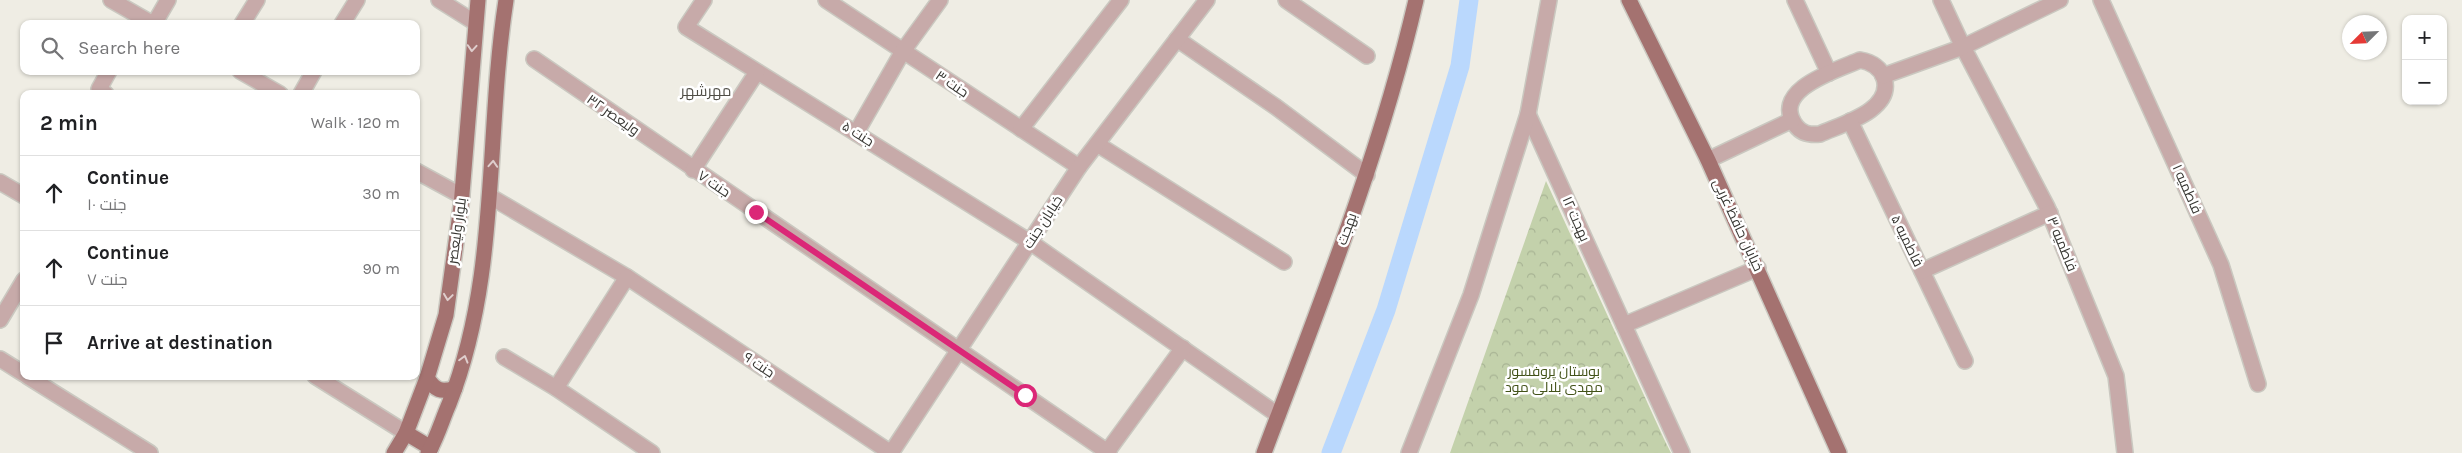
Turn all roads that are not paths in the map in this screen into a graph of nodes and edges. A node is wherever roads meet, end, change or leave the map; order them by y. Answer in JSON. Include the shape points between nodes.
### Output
{"nodes":[{"id":1,"x":111,"y":0,"type":"edge"},
{"id":2,"x":168,"y":0,"type":"edge"},
{"id":3,"x":257,"y":0,"type":"edge"},
{"id":4,"x":356,"y":0,"type":"edge"},
{"id":5,"x":439,"y":0,"type":"edge"},
{"id":6,"x":478,"y":0,"type":"edge"},
{"id":7,"x":506,"y":0,"type":"edge"},
{"id":8,"x":704,"y":0,"type":"edge"},
{"id":9,"x":826,"y":0,"type":"edge"},
{"id":10,"x":940,"y":0,"type":"edge"},
{"id":11,"x":1121,"y":0,"type":"edge"},
{"id":12,"x":1207,"y":0,"type":"edge"},
{"id":13,"x":1286,"y":0,"type":"edge"},
{"id":14,"x":1416,"y":0,"type":"edge"},
{"id":15,"x":1549,"y":0,"type":"edge"},
{"id":16,"x":1629,"y":0,"type":"edge"},
{"id":17,"x":1795,"y":0,"type":"edge"},
{"id":18,"x":1941,"y":0,"type":"edge"},
{"id":19,"x":2060,"y":0,"type":"edge"},
{"id":20,"x":2101,"y":0,"type":"edge"},
{"id":21,"x":143,"y":20,"type":"edge"},
{"id":22,"x":148,"y":20,"type":"edge"},
{"id":23,"x":244,"y":20,"type":"edge"},
{"id":24,"x":344,"y":20,"type":"edge"},
{"id":25,"x":474,"y":22,"type":"junction"},
{"id":26,"x":1177,"y":39,"type":"junction"},
{"id":27,"x":1962,"y":47,"type":"junction"},
{"id":28,"x":904,"y":51,"type":"junction"},
{"id":29,"x":1367,"y":56,"type":"dead end"},
{"id":30,"x":534,"y":59,"type":"dead end"},
{"id":31,"x":757,"y":72,"type":"junction"},
{"id":32,"x":1829,"y":73,"type":"junction"},
{"id":33,"x":107,"y":75,"type":"edge"},
{"id":34,"x":247,"y":75,"type":"edge"},
{"id":35,"x":312,"y":75,"type":"edge"},
{"id":36,"x":1883,"y":76,"type":"junction"},
{"id":37,"x":100,"y":90,"type":"edge"},
{"id":38,"x":273,"y":90,"type":"edge"},
{"id":39,"x":303,"y":90,"type":"edge"},
{"id":40,"x":1528,"y":114,"type":"junction"},
{"id":41,"x":1792,"y":120,"type":"junction"},
{"id":42,"x":1850,"y":121,"type":"junction"},
{"id":43,"x":1021,"y":129,"type":"junction"},
{"id":44,"x":856,"y":133,"type":"junction"},
{"id":45,"x":1097,"y":144,"type":"junction"},
{"id":46,"x":1708,"y":160,"type":"junction"},
{"id":47,"x":1079,"y":168,"type":"junction"},
{"id":48,"x":693,"y":170,"type":"junction"},
{"id":49,"x":420,"y":173,"type":"edge"},
{"id":50,"x":1367,"y":175,"type":"junction"},
{"id":51,"x":0,"y":182,"type":"edge"},
{"id":52,"x":20,"y":194,"type":"edge"},
{"id":53,"x":462,"y":196,"type":"junction"},
{"id":54,"x":491,"y":197,"type":"junction"},
{"id":55,"x":2050,"y":213,"type":"junction"},
{"id":56,"x":1030,"y":242,"type":"junction"},
{"id":57,"x":1284,"y":262,"type":"dead end"},
{"id":58,"x":1758,"y":268,"type":"junction"},
{"id":59,"x":1922,"y":271,"type":"junction"},
{"id":60,"x":626,"y":277,"type":"junction"},
{"id":61,"x":20,"y":287,"type":"edge"},
{"id":62,"x":0,"y":320,"type":"edge"},
{"id":63,"x":1624,"y":325,"type":"junction"},
{"id":64,"x":1183,"y":348,"type":"junction"},
{"id":65,"x":959,"y":350,"type":"junction"},
{"id":66,"x":504,"y":357,"type":"dead end"},
{"id":67,"x":0,"y":360,"type":"edge"},
{"id":68,"x":1965,"y":361,"type":"dead end"},
{"id":69,"x":20,"y":372,"type":"edge"},
{"id":70,"x":427,"y":378,"type":"junction"},
{"id":71,"x":33,"y":380,"type":"edge"},
{"id":72,"x":321,"y":380,"type":"edge"},
{"id":73,"x":2258,"y":384,"type":"dead end"},
{"id":74,"x":455,"y":388,"type":"junction"},
{"id":75,"x":556,"y":388,"type":"junction"},
{"id":76,"x":1278,"y":415,"type":"junction"},
{"id":77,"x":406,"y":433,"type":"junction"},
{"id":78,"x":432,"y":451,"type":"edge"},
{"id":79,"x":1108,"y":452,"type":"edge"},
{"id":80,"x":150,"y":453,"type":"edge"},
{"id":81,"x":394,"y":453,"type":"edge"},
{"id":82,"x":652,"y":453,"type":"edge"},
{"id":83,"x":891,"y":453,"type":"edge"},
{"id":84,"x":1264,"y":453,"type":"edge"},
{"id":85,"x":1408,"y":453,"type":"edge"},
{"id":86,"x":1682,"y":453,"type":"edge"},
{"id":87,"x":1839,"y":453,"type":"edge"},
{"id":88,"x":2125,"y":453,"type":"edge"}],
"edges":[{"from":1,"to":21,"type":"street"},
{"from":2,"to":22,"type":"street"},
{"from":3,"to":23,"type":"street"},
{"from":4,"to":24,"type":"street"},
{"from":5,"to":25,"type":"street"},
{"from":6,"to":25,"type":"main road","name":"بلوار ولیعصر"},
{"from":54,"to":7,"type":"main road","name":"بلوار ولیعصر","one_way":true},
{"from":8,"to":31,"type":"street","name":"جنت ۵","via":[[686,27]]},
{"from":9,"to":28,"type":"street","name":"جنت ۳"},
{"from":10,"to":28,"type":"street"},
{"from":11,"to":43,"type":"street"},
{"from":12,"to":26,"type":"street","name":"خیابان جنت"},
{"from":13,"to":29,"type":"street"},
{"from":14,"to":50,"type":"main road","name":"بهجت"},
{"from":15,"to":40,"type":"street"},
{"from":16,"to":46,"type":"main road","name":"خیابان حافظ غربی"},
{"from":17,"to":32,"type":"street"},
{"from":18,"to":27,"type":"street","name":"فاطمیه ۳"},
{"from":19,"to":27,"type":"street"},
{"from":20,"to":73,"type":"street","name":"فاطمیه ۱","via":[[2221,265]]},
{"from":25,"to":53,"type":"main road","name":"بلوار ولیعصر","one_way":true},
{"from":26,"to":45,"type":"street","name":"خیابان جنت"},
{"from":26,"to":50,"type":"street"},
{"from":27,"to":36,"type":"street"},
{"from":27,"to":55,"type":"street","name":"فاطمیه ۳"},
{"from":28,"to":43,"type":"street","name":"جنت ۳"},
{"from":28,"to":44,"type":"street"},
{"from":30,"to":48,"type":"street","name":"ولیعصر ۳۲"},
{"from":31,"to":44,"type":"street","name":"جنت ۵"},
{"from":31,"to":48,"type":"street"},
{"from":32,"to":36,"type":"street","via":[[1860,60],[1870,62]]},
{"from":32,"to":41,"type":"street","via":[[1800,88],[1792,99]]},
{"from":33,"to":37,"type":"street"},
{"from":34,"to":38,"type":"street"},
{"from":35,"to":39,"type":"street"},
{"from":36,"to":42,"type":"street","via":[[1884,96],[1876,107]]},
{"from":40,"to":63,"type":"street","name":"بهجت ۱۲"},
{"from":40,"to":85,"type":"street","via":[[1471,296]]},
{"from":41,"to":42,"type":"street","via":[[1797,128],[1812,135]]},
{"from":41,"to":46,"type":"street"},
{"from":42,"to":59,"type":"street","name":"فاطمیه ۵"},
{"from":43,"to":47,"type":"street","name":"جنت ۳"},
{"from":44,"to":56,"type":"street","name":"جنت ۵"},
{"from":45,"to":47,"type":"street","name":"خیابان جنت"},
{"from":45,"to":57,"type":"street"},
{"from":46,"to":58,"type":"main road","name":"خیابان حافظ غربی"},
{"from":47,"to":56,"type":"street","name":"خیابان جنت"},
{"from":48,"to":65,"type":"street","name":"جنت ۷"},
{"from":49,"to":53,"type":"street"},
{"from":50,"to":76,"type":"main road","name":"بهجت"},
{"from":51,"to":52,"type":"street"},
{"from":53,"to":70,"type":"main road","name":"بلوار ولیعصر","one_way":true,"via":[[446,315]]},
{"from":54,"to":60,"type":"street","name":"جنت ۹"},
{"from":74,"to":54,"type":"main road","name":"بلوار ولیعصر","one_way":true,"via":[[474,324]]},
{"from":55,"to":59,"type":"street"},
{"from":55,"to":88,"type":"street","name":"فاطمیه ۳","via":[[2116,376]]},
{"from":56,"to":64,"type":"street","name":"جنت ۵"},
{"from":56,"to":65,"type":"street","name":"خیابان جنت"},
{"from":58,"to":63,"type":"street"},
{"from":58,"to":87,"type":"main road","name":"خیابان حافظ غربی"},
{"from":59,"to":68,"type":"street","name":"فاطمیه ۵"},
{"from":60,"to":75,"type":"street"},
{"from":60,"to":83,"type":"street","name":"جنت ۹"},
{"from":61,"to":62,"type":"street"},
{"from":63,"to":86,"type":"street","name":"بهجت ۱۲"},
{"from":64,"to":76,"type":"street","name":"جنت ۵"},
{"from":64,"to":79,"type":"street"},
{"from":65,"to":79,"type":"street","name":"جنت ۷"},
{"from":65,"to":83,"type":"street","name":"خیابان جنت"},
{"from":66,"to":75,"type":"street"},
{"from":67,"to":69,"type":"street"},
{"from":70,"to":74,"type":"main road","via":[[440,391]]},
{"from":70,"to":77,"type":"main road","name":"بلوار ولیعصر"},
{"from":71,"to":80,"type":"street"},
{"from":72,"to":77,"type":"street"},
{"from":74,"to":78,"type":"main road","name":"بلوار ولیعصر"},
{"from":75,"to":82,"type":"street"},
{"from":76,"to":84,"type":"main road","name":"بهجت"},
{"from":77,"to":78,"type":"main road"},
{"from":77,"to":81,"type":"main road","name":"بلوار ولیعصر"}]}
